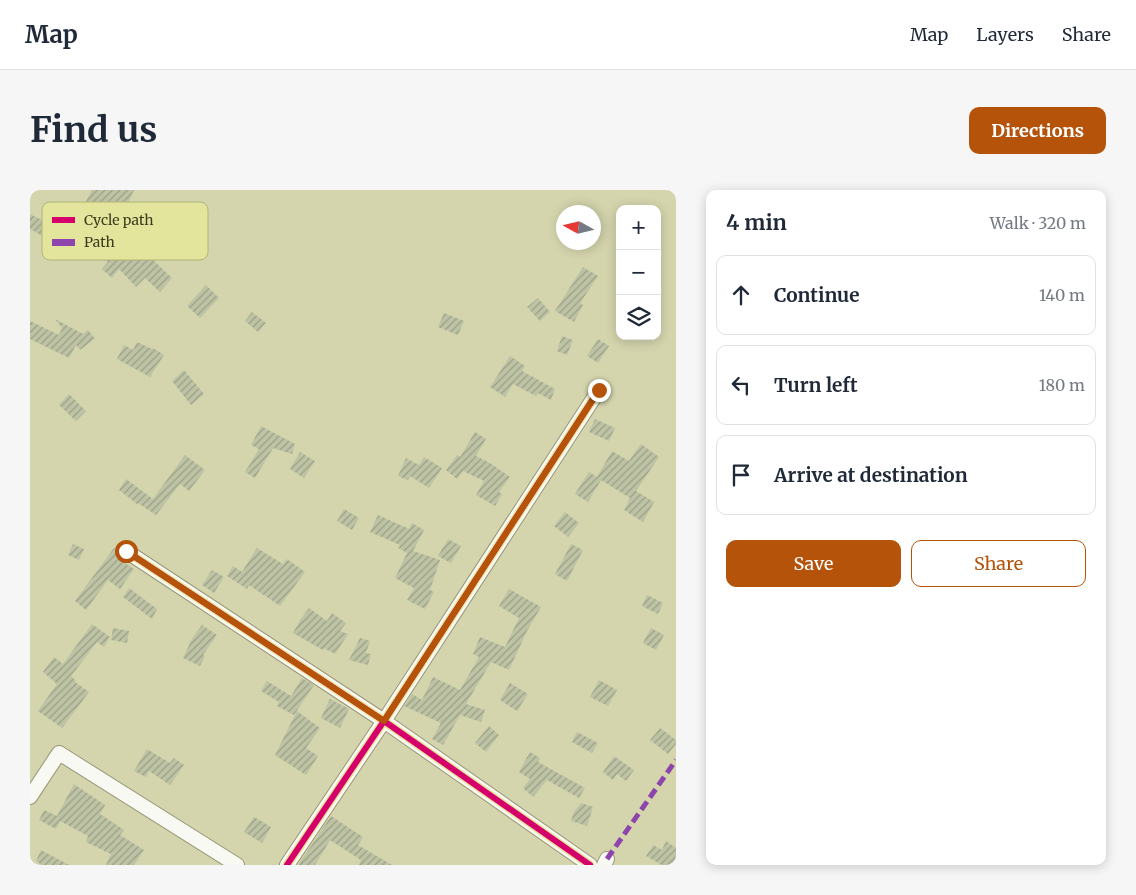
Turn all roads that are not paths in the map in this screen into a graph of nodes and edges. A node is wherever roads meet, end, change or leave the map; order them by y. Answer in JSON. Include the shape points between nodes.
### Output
{"nodes":[{"id":1,"x":599,"y":390,"type":"dead end"},
{"id":2,"x":126,"y":551,"type":"dead end"},
{"id":3,"x":384,"y":721,"type":"junction"},
{"id":4,"x":30,"y":797,"type":"edge"},
{"id":5,"x":237,"y":865,"type":"edge"},
{"id":6,"x":287,"y":865,"type":"edge"},
{"id":7,"x":590,"y":865,"type":"edge"}],
"edges":[{"from":1,"to":3,"type":"street"},
{"from":2,"to":3,"type":"street"},
{"from":3,"to":6,"type":"street"},
{"from":3,"to":7,"type":"street"},
{"from":4,"to":5,"type":"street","via":[[58,753]]}]}
